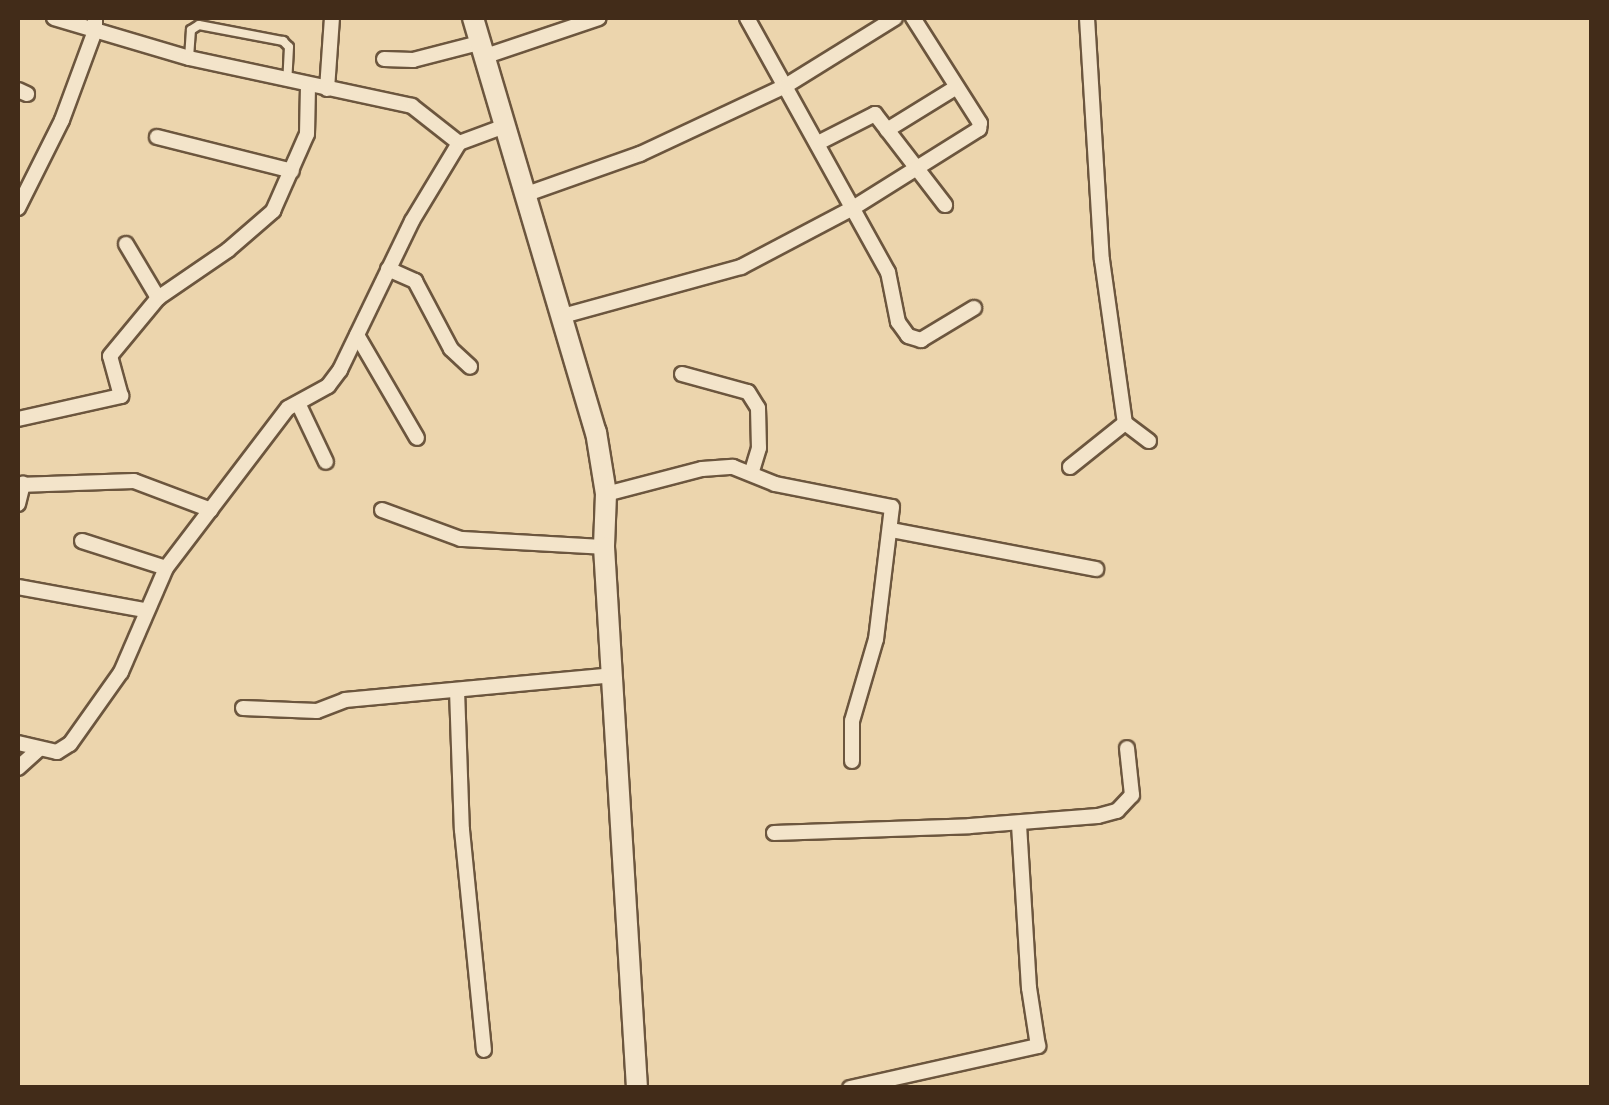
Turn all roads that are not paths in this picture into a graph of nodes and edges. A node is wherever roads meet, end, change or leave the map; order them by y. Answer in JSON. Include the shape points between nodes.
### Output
{"nodes":[{"id":1,"x":54,"y":18,"type":"edge"},
{"id":2,"x":214,"y":18,"type":"edge"},
{"id":3,"x":332,"y":18,"type":"edge"},
{"id":4,"x":474,"y":18,"type":"edge"},
{"id":5,"x":599,"y":18,"type":"edge"},
{"id":6,"x":746,"y":18,"type":"edge"},
{"id":7,"x":894,"y":18,"type":"edge"},
{"id":8,"x":913,"y":18,"type":"edge"},
{"id":9,"x":1087,"y":18,"type":"edge"},
{"id":10,"x":95,"y":24,"type":"edge"},
{"id":11,"x":210,"y":27,"type":"junction"},
{"id":12,"x":481,"y":50,"type":"junction"},
{"id":13,"x":189,"y":58,"type":"junction"},
{"id":14,"x":384,"y":59,"type":"dead end"},
{"id":15,"x":287,"y":82,"type":"junction"},
{"id":16,"x":308,"y":85,"type":"junction"},
{"id":17,"x":787,"y":86,"type":"junction"},
{"id":18,"x":326,"y":88,"type":"junction"},
{"id":19,"x":955,"y":88,"type":"junction"},
{"id":20,"x":502,"y":127,"type":"junction"},
{"id":21,"x":887,"y":130,"type":"junction"},
{"id":22,"x":157,"y":137,"type":"dead end"},
{"id":23,"x":459,"y":143,"type":"junction"},
{"id":24,"x":818,"y":143,"type":"junction"},
{"id":25,"x":916,"y":168,"type":"junction"},
{"id":26,"x":292,"y":170,"type":"junction"},
{"id":27,"x":524,"y":195,"type":"junction"},
{"id":28,"x":945,"y":205,"type":"dead end"},
{"id":29,"x":18,"y":208,"type":"edge"},
{"id":30,"x":853,"y":208,"type":"junction"},
{"id":31,"x":126,"y":244,"type":"dead end"},
{"id":32,"x":388,"y":269,"type":"junction"},
{"id":33,"x":158,"y":298,"type":"junction"},
{"id":34,"x":974,"y":308,"type":"dead end"},
{"id":35,"x":563,"y":316,"type":"junction"},
{"id":36,"x":357,"y":334,"type":"junction"},
{"id":37,"x":470,"y":366,"type":"dead end"},
{"id":38,"x":682,"y":374,"type":"dead end"},
{"id":39,"x":298,"y":402,"type":"junction"},
{"id":40,"x":18,"y":419,"type":"edge"},
{"id":41,"x":1125,"y":423,"type":"junction"},
{"id":42,"x":417,"y":438,"type":"dead end"},
{"id":43,"x":1149,"y":441,"type":"dead end"},
{"id":44,"x":326,"y":462,"type":"dead end"},
{"id":45,"x":1070,"y":467,"type":"dead end"},
{"id":46,"x":752,"y":471,"type":"junction"},
{"id":47,"x":20,"y":484,"type":"edge"},
{"id":48,"x":606,"y":494,"type":"junction"},
{"id":49,"x":18,"y":504,"type":"edge"},
{"id":50,"x":211,"y":510,"type":"junction"},
{"id":51,"x":382,"y":510,"type":"dead end"},
{"id":52,"x":891,"y":530,"type":"junction"},
{"id":53,"x":82,"y":540,"type":"dead end"},
{"id":54,"x":604,"y":547,"type":"junction"},
{"id":55,"x":166,"y":568,"type":"junction"},
{"id":56,"x":1096,"y":569,"type":"dead end"},
{"id":57,"x":18,"y":587,"type":"edge"},
{"id":58,"x":145,"y":610,"type":"junction"},
{"id":59,"x":612,"y":676,"type":"junction"},
{"id":60,"x":457,"y":690,"type":"junction"},
{"id":61,"x":243,"y":708,"type":"dead end"},
{"id":62,"x":18,"y":743,"type":"edge"},
{"id":63,"x":1128,"y":748,"type":"dead end"},
{"id":64,"x":39,"y":749,"type":"junction"},
{"id":65,"x":852,"y":761,"type":"dead end"},
{"id":66,"x":18,"y":768,"type":"edge"},
{"id":67,"x":1019,"y":823,"type":"junction"},
{"id":68,"x":774,"y":833,"type":"dead end"},
{"id":69,"x":484,"y":1050,"type":"dead end"},
{"id":70,"x":637,"y":1088,"type":"edge"},
{"id":71,"x":850,"y":1088,"type":"edge"}],
"edges":[{"from":1,"to":10,"type":"street"},
{"from":2,"to":11,"type":"lane"},
{"from":3,"to":18,"type":"street"},
{"from":4,"to":12,"type":"main road"},
{"from":5,"to":12,"type":"street"},
{"from":6,"to":17,"type":"street"},
{"from":7,"to":17,"type":"street"},
{"from":8,"to":19,"type":"street"},
{"from":9,"to":41,"type":"street","via":[[1102,260]]},
{"from":10,"to":13,"type":"street"},
{"from":10,"to":29,"type":"street","via":[[41,168]]},
{"from":11,"to":13,"type":"lane","via":[[191,30]]},
{"from":11,"to":15,"type":"lane","via":[[282,41],[289,46]]},
{"from":12,"to":14,"type":"street"},
{"from":12,"to":20,"type":"main road"},
{"from":13,"to":15,"type":"street"},
{"from":15,"to":16,"type":"street"},
{"from":16,"to":18,"type":"street"},
{"from":16,"to":26,"type":"street","via":[[307,134]]},
{"from":17,"to":24,"type":"street"},
{"from":17,"to":27,"type":"street","via":[[640,154]]},
{"from":18,"to":23,"type":"street","via":[[412,106]]},
{"from":19,"to":21,"type":"street"},
{"from":19,"to":25,"type":"street","via":[[981,126]]},
{"from":20,"to":23,"type":"street"},
{"from":20,"to":27,"type":"main road"},
{"from":21,"to":24,"type":"street","via":[[872,114]]},
{"from":21,"to":25,"type":"street"},
{"from":22,"to":26,"type":"street"},
{"from":23,"to":32,"type":"street"},
{"from":24,"to":30,"type":"street"},
{"from":25,"to":28,"type":"street"},
{"from":25,"to":30,"type":"street"},
{"from":26,"to":33,"type":"street","via":[[273,211]]},
{"from":27,"to":35,"type":"main road"},
{"from":30,"to":34,"type":"street","via":[[888,272],[898,322],[908,336],[920,340]]},
{"from":30,"to":35,"type":"street","via":[[740,267]]},
{"from":31,"to":33,"type":"street"},
{"from":32,"to":36,"type":"street"},
{"from":32,"to":37,"type":"street","via":[[415,281],[450,349]]},
{"from":33,"to":40,"type":"street","via":[[110,356],[122,396]]},
{"from":35,"to":48,"type":"main road"},
{"from":36,"to":39,"type":"street","via":[[328,386]]},
{"from":36,"to":42,"type":"street"},
{"from":38,"to":46,"type":"street","via":[[748,392],[758,408]]},
{"from":39,"to":44,"type":"street"},
{"from":39,"to":50,"type":"street"},
{"from":41,"to":43,"type":"street"},
{"from":41,"to":45,"type":"street"},
{"from":46,"to":48,"type":"street","via":[[702,469]]},
{"from":46,"to":52,"type":"street","via":[[775,484],[886,504],[894,512]]},
{"from":47,"to":49,"type":"street"},
{"from":47,"to":50,"type":"street","via":[[134,481]]},
{"from":48,"to":54,"type":"main road"},
{"from":50,"to":55,"type":"street"},
{"from":51,"to":54,"type":"street","via":[[461,540]]},
{"from":52,"to":56,"type":"street"},
{"from":52,"to":65,"type":"street","via":[[876,640],[852,721]]},
{"from":53,"to":55,"type":"street"},
{"from":54,"to":59,"type":"main road"},
{"from":55,"to":58,"type":"street"},
{"from":57,"to":58,"type":"street"},
{"from":58,"to":64,"type":"street","via":[[120,672],[86,723],[57,752]]},
{"from":59,"to":60,"type":"street"},
{"from":59,"to":70,"type":"main road"},
{"from":60,"to":61,"type":"street","via":[[344,700],[317,711]]},
{"from":60,"to":69,"type":"street","via":[[462,830]]},
{"from":62,"to":64,"type":"street"},
{"from":63,"to":67,"type":"street","via":[[1132,795],[1125,806],[1098,816]]},
{"from":64,"to":66,"type":"street"},
{"from":67,"to":68,"type":"street"},
{"from":67,"to":71,"type":"street","via":[[1038,1046]]}]}
